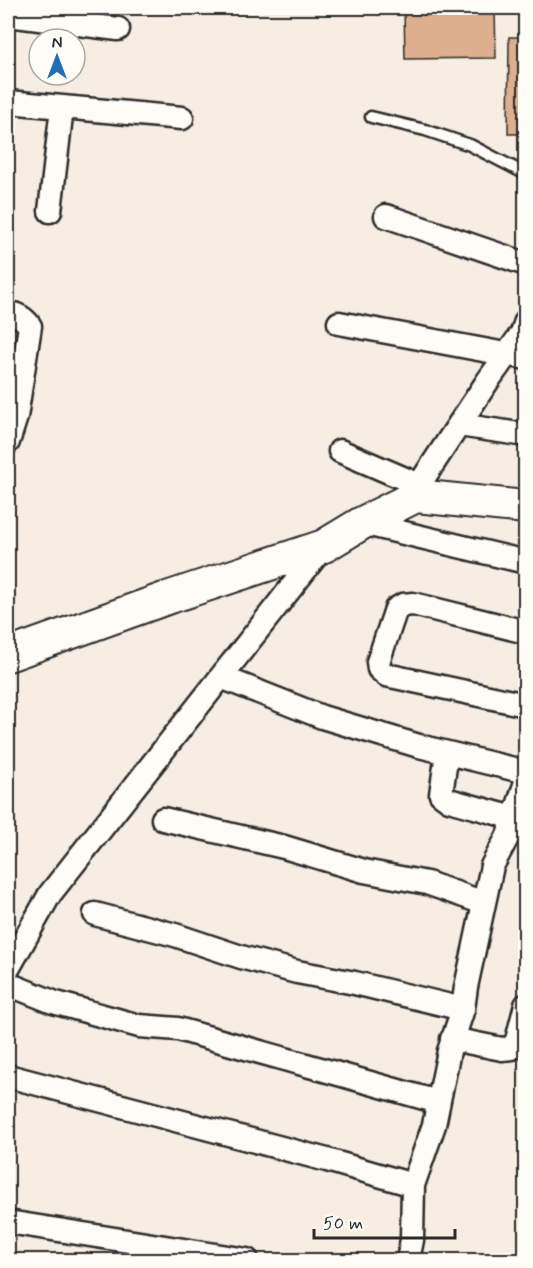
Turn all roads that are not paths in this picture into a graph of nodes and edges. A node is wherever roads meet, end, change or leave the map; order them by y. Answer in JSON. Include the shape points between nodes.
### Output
{"nodes":[{"id":1,"x":8,"y":15,"type":"edge"},
{"id":2,"x":118,"y":29,"type":"dead end"},
{"id":3,"x":8,"y":102,"type":"edge"},
{"id":4,"x":62,"y":107,"type":"junction"},
{"id":5,"x":371,"y":117,"type":"dead end"},
{"id":6,"x":182,"y":118,"type":"dead end"},
{"id":7,"x":525,"y":174,"type":"edge"},
{"id":8,"x":50,"y":211,"type":"dead end"},
{"id":9,"x":386,"y":216,"type":"dead end"},
{"id":10,"x":525,"y":264,"type":"edge"},
{"id":11,"x":8,"y":313,"type":"edge"},
{"id":12,"x":525,"y":321,"type":"edge"},
{"id":13,"x":339,"y":323,"type":"dead end"},
{"id":14,"x":516,"y":357,"type":"edge"},
{"id":15,"x":12,"y":417,"type":"edge"},
{"id":16,"x":459,"y":425,"type":"junction"},
{"id":17,"x":525,"y":435,"type":"edge"},
{"id":18,"x":8,"y":442,"type":"edge"},
{"id":19,"x":340,"y":451,"type":"dead end"},
{"id":20,"x":417,"y":490,"type":"junction"},
{"id":21,"x":525,"y":507,"type":"edge"},
{"id":22,"x":362,"y":523,"type":"junction"},
{"id":23,"x":324,"y":546,"type":"junction"},
{"id":24,"x":525,"y":562,"type":"edge"},
{"id":25,"x":525,"y":632,"type":"edge"},
{"id":26,"x":8,"y":655,"type":"edge"},
{"id":27,"x":221,"y":677,"type":"junction"},
{"id":28,"x":525,"y":705,"type":"edge"},
{"id":29,"x":447,"y":753,"type":"junction"},
{"id":30,"x":525,"y":772,"type":"edge"},
{"id":31,"x":525,"y":782,"type":"edge"},
{"id":32,"x":163,"y":819,"type":"dead end"},
{"id":33,"x":520,"y":820,"type":"edge"},
{"id":34,"x":484,"y":903,"type":"junction"},
{"id":35,"x":95,"y":914,"type":"dead end"},
{"id":36,"x":8,"y":969,"type":"edge"},
{"id":37,"x":8,"y":984,"type":"edge"},
{"id":38,"x":525,"y":1005,"type":"edge"},
{"id":39,"x":463,"y":1009,"type":"junction"},
{"id":40,"x":452,"y":1039,"type":"junction"},
{"id":41,"x":8,"y":1076,"type":"edge"},
{"id":42,"x":438,"y":1102,"type":"junction"},
{"id":43,"x":413,"y":1185,"type":"junction"},
{"id":44,"x":8,"y":1222,"type":"edge"},
{"id":45,"x":247,"y":1260,"type":"edge"},
{"id":46,"x":408,"y":1260,"type":"edge"}],
"edges":[{"from":1,"to":2,"type":"street"},
{"from":3,"to":4,"type":"street"},
{"from":4,"to":6,"type":"street"},
{"from":4,"to":8,"type":"street"},
{"from":5,"to":7,"type":"lane","via":[[470,145]]},
{"from":9,"to":10,"type":"street"},
{"from":11,"to":15,"type":"street","via":[[30,326]]},
{"from":12,"to":14,"type":"street"},
{"from":13,"to":14,"type":"street"},
{"from":14,"to":16,"type":"street"},
{"from":15,"to":18,"type":"street"},
{"from":16,"to":17,"type":"street"},
{"from":16,"to":20,"type":"street"},
{"from":19,"to":20,"type":"street"},
{"from":20,"to":21,"type":"street"},
{"from":20,"to":22,"type":"street"},
{"from":22,"to":23,"type":"street"},
{"from":22,"to":24,"type":"street"},
{"from":23,"to":26,"type":"street"},
{"from":23,"to":27,"type":"street"},
{"from":25,"to":28,"type":"street","via":[[413,604],[403,605],[396,609],[378,662],[386,675]]},
{"from":27,"to":29,"type":"street","via":[[322,717]]},
{"from":27,"to":36,"type":"street","via":[[50,894]]},
{"from":29,"to":30,"type":"street"},
{"from":29,"to":33,"type":"street","via":[[441,794],[449,800]]},
{"from":31,"to":33,"type":"street"},
{"from":32,"to":34,"type":"street","via":[[284,847],[364,871],[427,883]]},
{"from":33,"to":34,"type":"street","via":[[492,866]]},
{"from":34,"to":39,"type":"street"},
{"from":35,"to":39,"type":"street","via":[[297,972]]},
{"from":37,"to":42,"type":"street","via":[[53,1002],[139,1026],[178,1029]]},
{"from":38,"to":40,"type":"street","via":[[512,1048]]},
{"from":39,"to":40,"type":"street"},
{"from":40,"to":42,"type":"street"},
{"from":41,"to":43,"type":"street"},
{"from":42,"to":43,"type":"street"},
{"from":43,"to":46,"type":"street"},
{"from":44,"to":45,"type":"street"}]}
